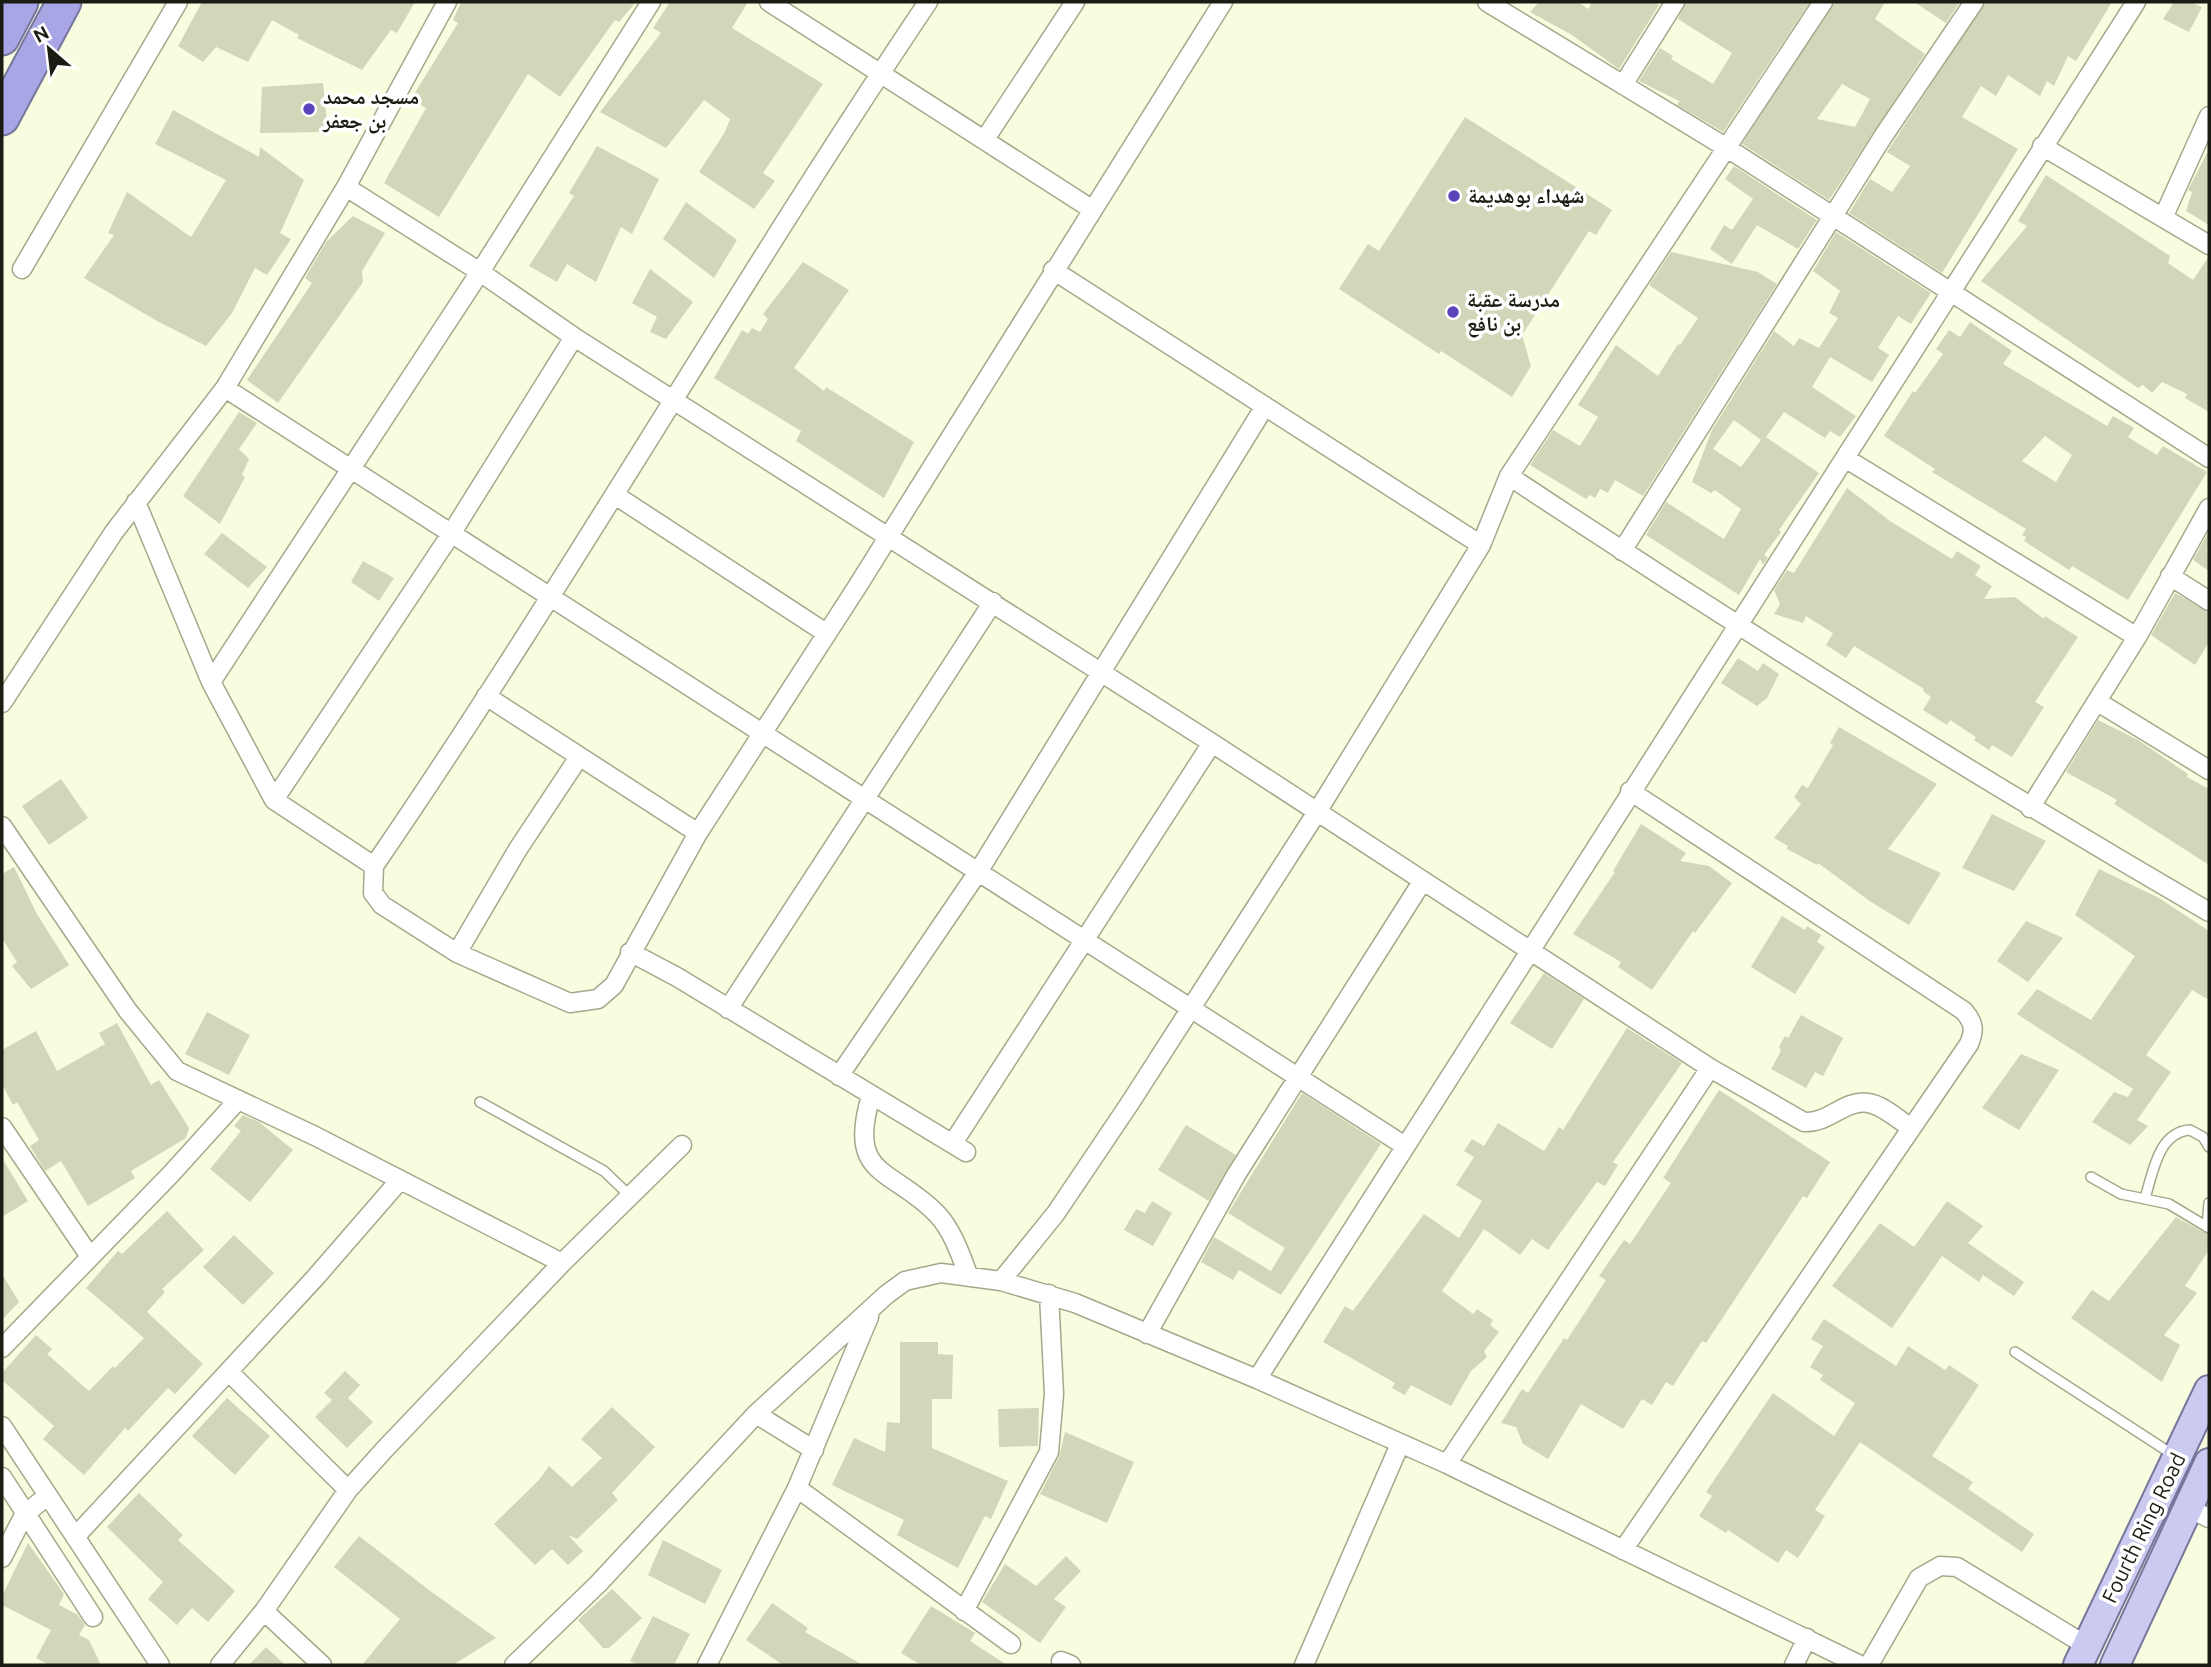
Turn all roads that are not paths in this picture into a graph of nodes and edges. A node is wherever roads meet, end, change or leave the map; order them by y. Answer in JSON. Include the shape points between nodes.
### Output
{"nodes":[{"id":1,"x":20,"y":2,"type":"edge"},
{"id":2,"x":64,"y":2,"type":"edge"},
{"id":3,"x":178,"y":2,"type":"edge"},
{"id":4,"x":447,"y":2,"type":"edge"},
{"id":5,"x":651,"y":2,"type":"edge"},
{"id":6,"x":769,"y":2,"type":"edge"},
{"id":7,"x":928,"y":2,"type":"edge"},
{"id":8,"x":1075,"y":2,"type":"edge"},
{"id":9,"x":1223,"y":2,"type":"edge"},
{"id":10,"x":1487,"y":2,"type":"edge"},
{"id":11,"x":1675,"y":2,"type":"edge"},
{"id":12,"x":1823,"y":2,"type":"edge"},
{"id":13,"x":1974,"y":2,"type":"edge"},
{"id":14,"x":2136,"y":2,"type":"edge"},
{"id":15,"x":791,"y":8,"type":"edge"},
{"id":16,"x":1515,"y":9,"type":"edge"},
{"id":17,"x":2,"y":38,"type":"edge"},
{"id":18,"x":880,"y":74,"type":"junction"},
{"id":19,"x":1623,"y":85,"type":"junction"},
{"id":20,"x":2209,"y":116,"type":"edge"},
{"id":21,"x":2,"y":118,"type":"edge"},
{"id":22,"x":985,"y":139,"type":"junction"},
{"id":23,"x":2042,"y":146,"type":"junction"},
{"id":24,"x":1727,"y":148,"type":"junction"},
{"id":25,"x":346,"y":187,"type":"junction"},
{"id":26,"x":1093,"y":210,"type":"junction"},
{"id":27,"x":1833,"y":216,"type":"junction"},
{"id":28,"x":2163,"y":218,"type":"junction"},
{"id":29,"x":2209,"y":246,"type":"edge"},
{"id":30,"x":22,"y":269,"type":"dead end"},
{"id":31,"x":1053,"y":270,"type":"junction"},
{"id":32,"x":480,"y":272,"type":"junction"},
{"id":33,"x":1949,"y":292,"type":"junction"},
{"id":34,"x":574,"y":337,"type":"junction"},
{"id":35,"x":225,"y":388,"type":"junction"},
{"id":36,"x":673,"y":398,"type":"junction"},
{"id":37,"x":1265,"y":406,"type":"junction"},
{"id":38,"x":1845,"y":458,"type":"junction"},
{"id":39,"x":2209,"y":458,"type":"edge"},
{"id":40,"x":351,"y":469,"type":"junction"},
{"id":41,"x":1509,"y":476,"type":"junction"},
{"id":42,"x":615,"y":495,"type":"junction"},
{"id":43,"x":136,"y":502,"type":"junction"},
{"id":44,"x":2209,"y":508,"type":"edge"},
{"id":45,"x":451,"y":534,"type":"junction"},
{"id":46,"x":888,"y":537,"type":"junction"},
{"id":47,"x":1481,"y":545,"type":"junction"},
{"id":48,"x":1622,"y":551,"type":"junction"},
{"id":49,"x":2170,"y":576,"type":"junction"},
{"id":50,"x":551,"y":599,"type":"junction"},
{"id":51,"x":2209,"y":601,"type":"edge"},
{"id":52,"x":993,"y":602,"type":"junction"},
{"id":53,"x":1737,"y":622,"type":"junction"},
{"id":54,"x":826,"y":633,"type":"junction"},
{"id":55,"x":2137,"y":637,"type":"junction"},
{"id":56,"x":1102,"y":674,"type":"junction"},
{"id":57,"x":211,"y":682,"type":"junction"},
{"id":58,"x":485,"y":696,"type":"junction"},
{"id":59,"x":2098,"y":702,"type":"junction"},
{"id":60,"x":2,"y":703,"type":"edge"},
{"id":61,"x":761,"y":734,"type":"junction"},
{"id":62,"x":1212,"y":743,"type":"junction"},
{"id":63,"x":579,"y":757,"type":"junction"},
{"id":64,"x":2209,"y":770,"type":"edge"},
{"id":65,"x":1630,"y":791,"type":"junction"},
{"id":66,"x":274,"y":800,"type":"junction"},
{"id":67,"x":864,"y":800,"type":"junction"},
{"id":68,"x":2030,"y":808,"type":"junction"},
{"id":69,"x":1317,"y":812,"type":"junction"},
{"id":70,"x":2,"y":826,"type":"edge"},
{"id":71,"x":698,"y":833,"type":"junction"},
{"id":72,"x":374,"y":866,"type":"junction"},
{"id":73,"x":978,"y":872,"type":"junction"},
{"id":74,"x":1422,"y":882,"type":"junction"},
{"id":75,"x":2209,"y":912,"type":"edge"},
{"id":76,"x":1083,"y":942,"type":"junction"},
{"id":77,"x":1528,"y":951,"type":"junction"},
{"id":78,"x":630,"y":952,"type":"junction"},
{"id":79,"x":457,"y":953,"type":"junction"},
{"id":80,"x":1191,"y":1008,"type":"junction"},
{"id":81,"x":728,"y":1009,"type":"junction"},
{"id":82,"x":1710,"y":1068,"type":"junction"},
{"id":83,"x":839,"y":1076,"type":"junction"},
{"id":84,"x":1297,"y":1076,"type":"junction"},
{"id":85,"x":871,"y":1096,"type":"junction"},
{"id":86,"x":238,"y":1100,"type":"junction"},
{"id":87,"x":480,"y":1102,"type":"dead end"},
{"id":88,"x":2,"y":1127,"type":"edge"},
{"id":89,"x":1912,"y":1128,"type":"junction"},
{"id":90,"x":682,"y":1145,"type":"dead end"},
{"id":91,"x":1405,"y":1146,"type":"junction"},
{"id":92,"x":2209,"y":1147,"type":"edge"},
{"id":93,"x":2091,"y":1177,"type":"dead end"},
{"id":94,"x":400,"y":1180,"type":"junction"},
{"id":95,"x":629,"y":1196,"type":"junction"},
{"id":96,"x":2145,"y":1198,"type":"junction"},
{"id":97,"x":2209,"y":1203,"type":"edge"},
{"id":98,"x":2208,"y":1228,"type":"edge"},
{"id":99,"x":89,"y":1255,"type":"junction"},
{"id":100,"x":562,"y":1263,"type":"junction"},
{"id":101,"x":969,"y":1277,"type":"junction"},
{"id":102,"x":1001,"y":1281,"type":"junction"},
{"id":103,"x":1049,"y":1294,"type":"junction"},
{"id":104,"x":872,"y":1310,"type":"junction"},
{"id":105,"x":1147,"y":1334,"type":"junction"},
{"id":106,"x":2,"y":1348,"type":"edge"},
{"id":107,"x":2015,"y":1352,"type":"dead end"},
{"id":108,"x":229,"y":1372,"type":"junction"},
{"id":109,"x":1257,"y":1379,"type":"junction"},
{"id":110,"x":2209,"y":1390,"type":"edge"},
{"id":111,"x":756,"y":1414,"type":"junction"},
{"id":112,"x":2,"y":1426,"type":"edge"},
{"id":113,"x":1400,"y":1444,"type":"junction"},
{"id":114,"x":814,"y":1450,"type":"junction"},
{"id":115,"x":2177,"y":1457,"type":"junction"},
{"id":116,"x":2209,"y":1463,"type":"edge"},
{"id":117,"x":1447,"y":1465,"type":"junction"},
{"id":118,"x":2,"y":1478,"type":"edge"},
{"id":119,"x":797,"y":1488,"type":"junction"},
{"id":120,"x":348,"y":1490,"type":"junction"},
{"id":121,"x":47,"y":1496,"type":"junction"},
{"id":122,"x":2198,"y":1513,"type":"edge"},
{"id":123,"x":24,"y":1515,"type":"junction"},
{"id":124,"x":75,"y":1537,"type":"junction"},
{"id":125,"x":1623,"y":1549,"type":"junction"},
{"id":126,"x":2,"y":1558,"type":"edge"},
{"id":127,"x":264,"y":1611,"type":"junction"},
{"id":128,"x":964,"y":1611,"type":"junction"},
{"id":129,"x":93,"y":1617,"type":"dead end"},
{"id":130,"x":1807,"y":1638,"type":"junction"},
{"id":131,"x":1011,"y":1644,"type":"dead end"},
{"id":132,"x":2082,"y":1656,"type":"edge"},
{"id":133,"x":160,"y":1665,"type":"edge"},
{"id":134,"x":220,"y":1665,"type":"edge"},
{"id":135,"x":322,"y":1665,"type":"edge"},
{"id":136,"x":514,"y":1665,"type":"edge"},
{"id":137,"x":707,"y":1665,"type":"edge"},
{"id":138,"x":1304,"y":1665,"type":"edge"},
{"id":139,"x":1794,"y":1665,"type":"edge"},
{"id":140,"x":1860,"y":1665,"type":"edge"},
{"id":141,"x":1869,"y":1665,"type":"edge"},
{"id":142,"x":2115,"y":1665,"type":"edge"}],
"edges":[{"from":1,"to":17,"type":"highway"},
{"from":2,"to":21,"type":"highway"},
{"from":3,"to":30,"type":"street"},
{"from":4,"to":25,"type":"street"},
{"from":5,"to":32,"type":"street"},
{"from":6,"to":15,"type":"street"},
{"from":7,"to":18,"type":"street"},
{"from":8,"to":22,"type":"street"},
{"from":9,"to":26,"type":"street"},
{"from":10,"to":16,"type":"street"},
{"from":11,"to":19,"type":"street"},
{"from":12,"to":24,"type":"street"},
{"from":13,"to":27,"type":"street"},
{"from":14,"to":23,"type":"street"},
{"from":15,"to":18,"type":"street"},
{"from":16,"to":19,"type":"street"},
{"from":18,"to":22,"type":"street"},
{"from":18,"to":36,"type":"street"},
{"from":19,"to":24,"type":"street"},
{"from":20,"to":28,"type":"street"},
{"from":22,"to":26,"type":"street"},
{"from":23,"to":28,"type":"street"},
{"from":23,"to":33,"type":"street"},
{"from":24,"to":27,"type":"street"},
{"from":24,"to":41,"type":"street"},
{"from":25,"to":32,"type":"street"},
{"from":25,"to":35,"type":"street"},
{"from":26,"to":31,"type":"street"},
{"from":27,"to":33,"type":"street"},
{"from":27,"to":48,"type":"street"},
{"from":28,"to":29,"type":"street"},
{"from":31,"to":37,"type":"street"},
{"from":31,"to":46,"type":"street"},
{"from":32,"to":34,"type":"street"},
{"from":32,"to":40,"type":"street"},
{"from":33,"to":38,"type":"street"},
{"from":33,"to":39,"type":"street"},
{"from":34,"to":36,"type":"street"},
{"from":34,"to":45,"type":"street"},
{"from":35,"to":40,"type":"street"},
{"from":35,"to":43,"type":"street"},
{"from":36,"to":42,"type":"street"},
{"from":36,"to":46,"type":"street"},
{"from":37,"to":47,"type":"street"},
{"from":37,"to":56,"type":"street"},
{"from":38,"to":53,"type":"street"},
{"from":38,"to":55,"type":"street"},
{"from":40,"to":45,"type":"street"},
{"from":40,"to":57,"type":"street"},
{"from":41,"to":47,"type":"street"},
{"from":41,"to":48,"type":"street"},
{"from":42,"to":50,"type":"street"},
{"from":42,"to":54,"type":"street"},
{"from":43,"to":57,"type":"street"},
{"from":43,"to":60,"type":"street"},
{"from":44,"to":49,"type":"street"},
{"from":45,"to":50,"type":"street"},
{"from":45,"to":66,"type":"street"},
{"from":46,"to":52,"type":"street"},
{"from":46,"to":54,"type":"street"},
{"from":47,"to":69,"type":"street"},
{"from":48,"to":53,"type":"street"},
{"from":49,"to":51,"type":"street"},
{"from":49,"to":55,"type":"street"},
{"from":50,"to":58,"type":"street"},
{"from":50,"to":61,"type":"street"},
{"from":52,"to":56,"type":"street"},
{"from":52,"to":67,"type":"street"},
{"from":53,"to":65,"type":"street"},
{"from":53,"to":68,"type":"street"},
{"from":54,"to":61,"type":"street"},
{"from":55,"to":59,"type":"street"},
{"from":56,"to":62,"type":"street"},
{"from":56,"to":73,"type":"street"},
{"from":57,"to":66,"type":"street"},
{"from":58,"to":63,"type":"street"},
{"from":58,"to":72,"type":"street"},
{"from":59,"to":64,"type":"street"},
{"from":59,"to":68,"type":"street"},
{"from":61,"to":67,"type":"street"},
{"from":61,"to":71,"type":"street"},
{"from":62,"to":69,"type":"street"},
{"from":62,"to":76,"type":"street"},
{"from":63,"to":71,"type":"street"},
{"from":63,"to":79,"type":"street"},
{"from":65,"to":77,"type":"street"},
{"from":65,"to":89,"type":"street","via":[[1964,1011],[1973,1022],[1974,1033]]},
{"from":66,"to":72,"type":"street"},
{"from":67,"to":73,"type":"street"},
{"from":67,"to":81,"type":"street"},
{"from":68,"to":75,"type":"street"},
{"from":69,"to":74,"type":"street"},
{"from":69,"to":80,"type":"street"},
{"from":70,"to":86,"type":"street","via":[[151,1042],[177,1071]]},
{"from":71,"to":78,"type":"street"},
{"from":72,"to":79,"type":"street","via":[[373,893],[382,905]]},
{"from":73,"to":76,"type":"street"},
{"from":73,"to":83,"type":"street"},
{"from":74,"to":77,"type":"street"},
{"from":74,"to":84,"type":"street"},
{"from":76,"to":80,"type":"street"},
{"from":76,"to":85,"type":"street","via":[[960,1148]]},
{"from":77,"to":82,"type":"street"},
{"from":77,"to":91,"type":"street"},
{"from":78,"to":79,"type":"street","via":[[614,985],[598,999],[570,1003]]},
{"from":78,"to":81,"type":"street"},
{"from":80,"to":84,"type":"street"},
{"from":80,"to":102,"type":"street","via":[[1056,1213]]},
{"from":81,"to":83,"type":"street"},
{"from":82,"to":89,"type":"street","via":[[1804,1122],[1815,1123],[1867,1102]]},
{"from":82,"to":117,"type":"street"},
{"from":83,"to":85,"type":"street"},
{"from":84,"to":91,"type":"street"},
{"from":84,"to":105,"type":"street"},
{"from":85,"to":101,"type":"street","via":[[863,1120],[864,1146],[871,1164],[937,1214],[953,1237]]},
{"from":86,"to":94,"type":"street"},
{"from":86,"to":99,"type":"street"},
{"from":87,"to":95,"type":"lane","via":[[604,1171]]},
{"from":88,"to":99,"type":"street"},
{"from":89,"to":125,"type":"street"},
{"from":90,"to":95,"type":"street"},
{"from":91,"to":109,"type":"street"},
{"from":92,"to":96,"type":"lane","via":[[2190,1130],[2169,1137]]},
{"from":93,"to":96,"type":"lane","via":[[2120,1194]]},
{"from":94,"to":100,"type":"street"},
{"from":94,"to":108,"type":"street"},
{"from":95,"to":100,"type":"street"},
{"from":96,"to":98,"type":"lane","via":[[2169,1204]]},
{"from":97,"to":98,"type":"lane"},
{"from":99,"to":106,"type":"street"},
{"from":100,"to":120,"type":"street"},
{"from":101,"to":102,"type":"street"},
{"from":101,"to":104,"type":"street","via":[[919,1276],[895,1288]]},
{"from":102,"to":103,"type":"street"},
{"from":103,"to":105,"type":"street"},
{"from":103,"to":128,"type":"street","via":[[1054,1394],[1049,1452]]},
{"from":104,"to":111,"type":"street"},
{"from":104,"to":114,"type":"street"},
{"from":105,"to":109,"type":"street"},
{"from":107,"to":115,"type":"lane"},
{"from":108,"to":120,"type":"street"},
{"from":108,"to":124,"type":"street"},
{"from":109,"to":113,"type":"street"},
{"from":110,"to":115,"type":"main road","name":"Fourth Ring Road"},
{"from":111,"to":114,"type":"street"},
{"from":111,"to":136,"type":"street","via":[[598,1584]]},
{"from":112,"to":121,"type":"street"},
{"from":113,"to":117,"type":"street"},
{"from":113,"to":138,"type":"street"},
{"from":114,"to":119,"type":"street"},
{"from":115,"to":132,"type":"main road","name":"Fourth Ring Road"},
{"from":116,"to":122,"type":"main road","name":"Fourth Ring Road"},
{"from":117,"to":125,"type":"street"},
{"from":118,"to":123,"type":"street"},
{"from":119,"to":128,"type":"street"},
{"from":119,"to":137,"type":"street"},
{"from":120,"to":127,"type":"street"},
{"from":121,"to":123,"type":"street"},
{"from":121,"to":124,"type":"street"},
{"from":122,"to":142,"type":"main road","name":"Fourth Ring Road"},
{"from":123,"to":126,"type":"street"},
{"from":123,"to":129,"type":"street"},
{"from":124,"to":133,"type":"street"},
{"from":125,"to":130,"type":"street"},
{"from":127,"to":134,"type":"street"},
{"from":127,"to":135,"type":"street"},
{"from":128,"to":131,"type":"street"},
{"from":130,"to":139,"type":"street"},
{"from":130,"to":140,"type":"street"},
{"from":132,"to":141,"type":"street","via":[[1957,1567],[1940,1566],[1919,1578]]}]}
